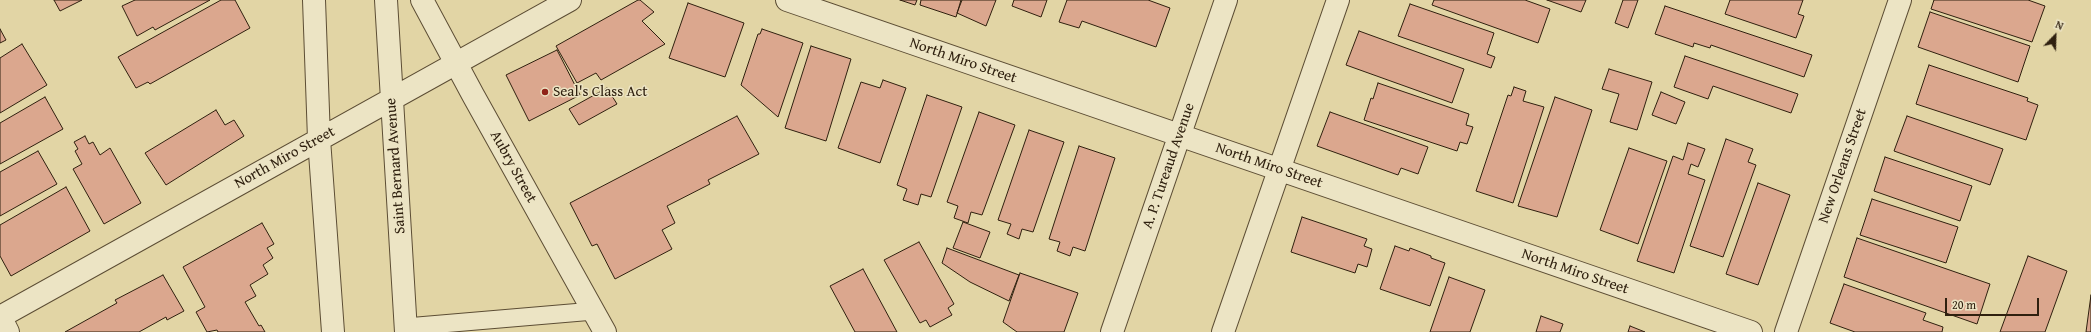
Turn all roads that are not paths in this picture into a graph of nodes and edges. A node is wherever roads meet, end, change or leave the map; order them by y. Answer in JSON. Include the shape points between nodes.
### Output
{"nodes":[{"id":1,"x":314,"y":0,"type":"edge"},
{"id":2,"x":386,"y":0,"type":"edge"},
{"id":3,"x":422,"y":0,"type":"edge"},
{"id":4,"x":570,"y":0,"type":"edge"},
{"id":5,"x":787,"y":0,"type":"edge"},
{"id":6,"x":1226,"y":0,"type":"edge"},
{"id":7,"x":1338,"y":0,"type":"edge"},
{"id":8,"x":1900,"y":0,"type":"edge"},
{"id":9,"x":456,"y":63,"type":"junction"},
{"id":10,"x":391,"y":99,"type":"junction"},
{"id":11,"x":1179,"y":135,"type":"junction"},
{"id":12,"x":319,"y":139,"type":"junction"},
{"id":13,"x":1279,"y":169,"type":"junction"},
{"id":14,"x":594,"y":311,"type":"junction"},
{"id":15,"x":0,"y":317,"type":"edge"},
{"id":16,"x":406,"y":330,"type":"edge"},
{"id":17,"x":8,"y":332,"type":"edge"},
{"id":18,"x":333,"y":332,"type":"edge"},
{"id":19,"x":605,"y":332,"type":"edge"},
{"id":20,"x":1112,"y":332,"type":"edge"},
{"id":21,"x":1223,"y":332,"type":"edge"},
{"id":22,"x":1751,"y":332,"type":"edge"},
{"id":23,"x":1786,"y":332,"type":"edge"}],
"edges":[{"from":1,"to":12,"type":"street"},
{"from":2,"to":10,"type":"street","name":"Saint Bernard Avenue"},
{"from":3,"to":9,"type":"street","name":"Aubry Street"},
{"from":4,"to":9,"type":"street","name":"North Miro Street"},
{"from":5,"to":11,"type":"street","name":"North Miro Street"},
{"from":6,"to":11,"type":"street","name":"A. P. Tureaud Avenue"},
{"from":7,"to":13,"type":"street"},
{"from":8,"to":23,"type":"street","name":"New Orleans Street"},
{"from":9,"to":10,"type":"street","name":"North Miro Street"},
{"from":9,"to":14,"type":"street","name":"Aubry Street"},
{"from":10,"to":12,"type":"street","name":"North Miro Street"},
{"from":10,"to":16,"type":"street","name":"Saint Bernard Avenue"},
{"from":11,"to":13,"type":"street","name":"North Miro Street"},
{"from":11,"to":20,"type":"street","name":"A. P. Tureaud Avenue"},
{"from":12,"to":15,"type":"street","name":"North Miro Street"},
{"from":12,"to":18,"type":"street"},
{"from":13,"to":21,"type":"street"},
{"from":13,"to":22,"type":"street","name":"North Miro Street"},
{"from":14,"to":16,"type":"lane"},
{"from":14,"to":19,"type":"street","name":"Aubry Street"},
{"from":15,"to":17,"type":"street"}]}
